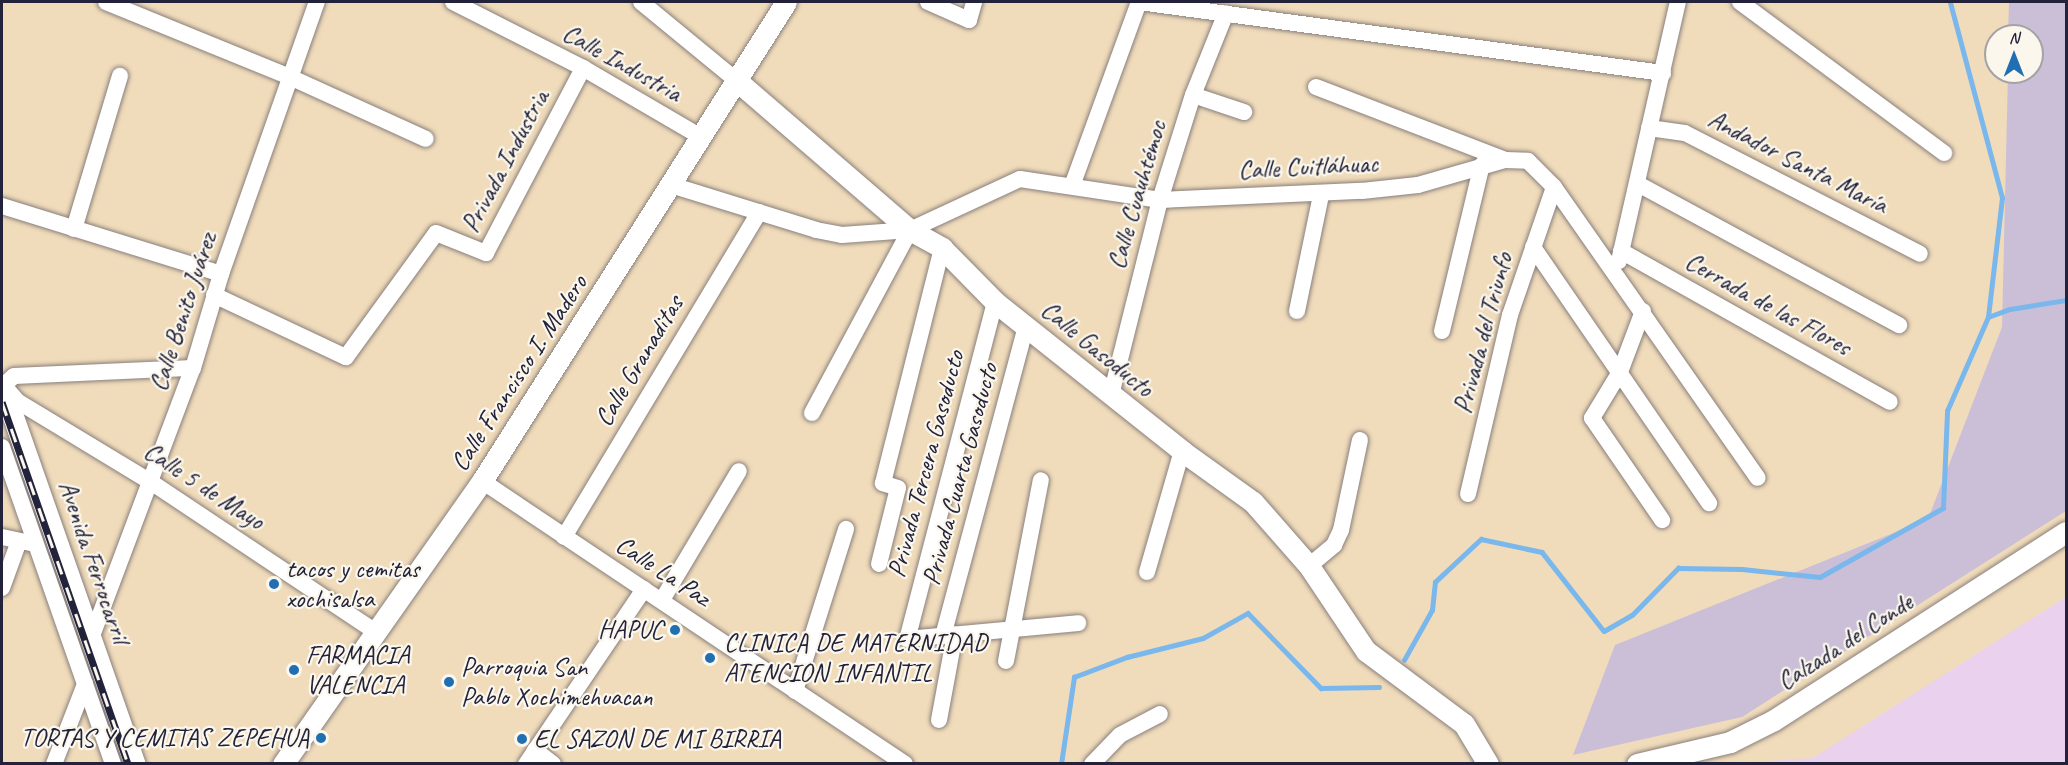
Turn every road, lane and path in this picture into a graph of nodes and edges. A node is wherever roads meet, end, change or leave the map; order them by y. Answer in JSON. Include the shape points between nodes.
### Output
{"nodes":[{"id":1,"x":106,"y":2,"type":"edge"},
{"id":2,"x":317,"y":2,"type":"edge"},
{"id":3,"x":453,"y":2,"type":"edge"},
{"id":4,"x":641,"y":2,"type":"edge"},
{"id":5,"x":773,"y":2,"type":"edge"},
{"id":6,"x":786,"y":2,"type":"edge"},
{"id":7,"x":928,"y":2,"type":"edge"},
{"id":8,"x":974,"y":2,"type":"edge"},
{"id":9,"x":1139,"y":2,"type":"edge"},
{"id":10,"x":1678,"y":2,"type":"edge"},
{"id":11,"x":1740,"y":2,"type":"edge"},
{"id":12,"x":1226,"y":14,"type":"junction"},
{"id":13,"x":772,"y":24,"type":"junction"},
{"id":14,"x":583,"y":68,"type":"junction"},
{"id":15,"x":1663,"y":73,"type":"junction"},
{"id":16,"x":120,"y":76,"type":"dead end"},
{"id":17,"x":290,"y":77,"type":"junction"},
{"id":18,"x":736,"y":80,"type":"junction"},
{"id":19,"x":1316,"y":87,"type":"dead end"},
{"id":20,"x":1193,"y":95,"type":"junction"},
{"id":21,"x":1244,"y":112,"type":"dead end"},
{"id":22,"x":1649,"y":128,"type":"junction"},
{"id":23,"x":701,"y":137,"type":"junction"},
{"id":24,"x":426,"y":139,"type":"dead end"},
{"id":25,"x":1944,"y":153,"type":"dead end"},
{"id":26,"x":1505,"y":160,"type":"junction"},
{"id":27,"x":1482,"y":165,"type":"junction"},
{"id":28,"x":1638,"y":184,"type":"junction"},
{"id":29,"x":671,"y":185,"type":"junction"},
{"id":30,"x":1072,"y":186,"type":"junction"},
{"id":31,"x":1554,"y":187,"type":"junction"},
{"id":32,"x":1321,"y":195,"type":"junction"},
{"id":33,"x":1160,"y":200,"type":"junction"},
{"id":34,"x":2,"y":207,"type":"edge"},
{"id":35,"x":759,"y":212,"type":"junction"},
{"id":36,"x":74,"y":229,"type":"junction"},
{"id":37,"x":910,"y":230,"type":"junction"},
{"id":38,"x":1533,"y":247,"type":"junction"},
{"id":39,"x":942,"y":248,"type":"junction"},
{"id":40,"x":1621,"y":251,"type":"junction"},
{"id":41,"x":1920,"y":254,"type":"dead end"},
{"id":42,"x":221,"y":274,"type":"junction"},
{"id":43,"x":1616,"y":274,"type":"junction"},
{"id":44,"x":214,"y":295,"type":"junction"},
{"id":45,"x":995,"y":302,"type":"junction"},
{"id":46,"x":1297,"y":311,"type":"dead end"},
{"id":47,"x":1643,"y":311,"type":"junction"},
{"id":48,"x":1026,"y":326,"type":"junction"},
{"id":49,"x":1899,"y":326,"type":"dead end"},
{"id":50,"x":1442,"y":331,"type":"dead end"},
{"id":51,"x":193,"y":368,"type":"junction"},
{"id":52,"x":1620,"y":372,"type":"junction"},
{"id":53,"x":2,"y":383,"type":"edge"},
{"id":54,"x":1111,"y":395,"type":"junction"},
{"id":55,"x":1890,"y":402,"type":"dead end"},
{"id":56,"x":812,"y":413,"type":"dead end"},
{"id":57,"x":1360,"y":440,"type":"dead end"},
{"id":58,"x":2,"y":447,"type":"edge"},
{"id":59,"x":1182,"y":451,"type":"junction"},
{"id":60,"x":739,"y":471,"type":"dead end"},
{"id":61,"x":1758,"y":478,"type":"dead end"},
{"id":62,"x":1041,"y":480,"type":"dead end"},
{"id":63,"x":151,"y":482,"type":"junction"},
{"id":64,"x":482,"y":482,"type":"junction"},
{"id":65,"x":1468,"y":494,"type":"dead end"},
{"id":66,"x":1709,"y":502,"type":"dead end"},
{"id":67,"x":1662,"y":520,"type":"dead end"},
{"id":68,"x":846,"y":529,"type":"dead end"},
{"id":69,"x":2067,"y":532,"type":"edge"},
{"id":70,"x":2,"y":537,"type":"edge"},
{"id":71,"x":564,"y":537,"type":"junction"},
{"id":72,"x":19,"y":541,"type":"junction"},
{"id":73,"x":36,"y":544,"type":"junction"},
{"id":74,"x":879,"y":564,"type":"dead end"},
{"id":75,"x":1309,"y":566,"type":"junction"},
{"id":76,"x":1146,"y":572,"type":"dead end"},
{"id":77,"x":2,"y":588,"type":"edge"},
{"id":78,"x":644,"y":589,"type":"junction"},
{"id":79,"x":662,"y":600,"type":"junction"},
{"id":80,"x":1078,"y":623,"type":"dead end"},
{"id":81,"x":1011,"y":629,"type":"junction"},
{"id":82,"x":377,"y":633,"type":"junction"},
{"id":83,"x":949,"y":635,"type":"junction"},
{"id":84,"x":92,"y":636,"type":"junction"},
{"id":85,"x":1006,"y":661,"type":"dead end"},
{"id":86,"x":85,"y":684,"type":"junction"},
{"id":87,"x":795,"y":691,"type":"junction"},
{"id":88,"x":1160,"y":714,"type":"dead end"},
{"id":89,"x":939,"y":720,"type":"dead end"},
{"id":90,"x":531,"y":757,"type":"edge"},
{"id":91,"x":1700,"y":757,"type":"edge"},
{"id":92,"x":54,"y":764,"type":"edge"},
{"id":93,"x":112,"y":764,"type":"edge"},
{"id":94,"x":135,"y":764,"type":"edge"},
{"id":95,"x":283,"y":764,"type":"edge"},
{"id":96,"x":553,"y":764,"type":"edge"},
{"id":97,"x":905,"y":764,"type":"edge"},
{"id":98,"x":1092,"y":764,"type":"edge"},
{"id":99,"x":1488,"y":764,"type":"edge"},
{"id":100,"x":1637,"y":764,"type":"edge"}],
"edges":[{"from":1,"to":17,"type":"street"},
{"from":2,"to":17,"type":"street","name":"Calle Benito Juárez"},
{"from":3,"to":14,"type":"street","name":"Calle Industria"},
{"from":4,"to":18,"type":"street","name":"Calle Gasoducto"},
{"from":5,"to":13,"type":"street"},
{"from":6,"to":13,"type":"street","name":"Calle Francisco I. Madero"},
{"from":7,"to":8,"type":"street","via":[[969,20]]},
{"from":9,"to":12,"type":"street"},
{"from":9,"to":30,"type":"street"},
{"from":10,"to":15,"type":"street"},
{"from":11,"to":25,"type":"street"},
{"from":12,"to":15,"type":"street"},
{"from":12,"to":20,"type":"street","name":"Calle Cuauhtémoc"},
{"from":13,"to":18,"type":"street","name":"Calle Francisco I. Madero"},
{"from":14,"to":23,"type":"street","name":"Calle Industria"},
{"from":14,"to":44,"type":"street","name":"Privada Industria","via":[[486,253],[436,233],[346,357]]},
{"from":15,"to":22,"type":"street"},
{"from":16,"to":36,"type":"street"},
{"from":17,"to":24,"type":"street"},
{"from":17,"to":42,"type":"street","name":"Calle Benito Juárez"},
{"from":18,"to":23,"type":"street","name":"Calle Francisco I. Madero"},
{"from":18,"to":37,"type":"street","name":"Calle Gasoducto"},
{"from":19,"to":26,"type":"street"},
{"from":20,"to":21,"type":"street"},
{"from":20,"to":33,"type":"street","name":"Calle Cuauhtémoc"},
{"from":22,"to":28,"type":"street"},
{"from":22,"to":41,"type":"street","name":"Andador Santa María","via":[[1686,133]]},
{"from":23,"to":29,"type":"street","name":"Calle Francisco I. Madero"},
{"from":26,"to":27,"type":"street","name":"Calle Cuitláhuac"},
{"from":26,"to":31,"type":"street","name":"Calle Cuitláhuac","via":[[1528,161]]},
{"from":27,"to":32,"type":"street","name":"Calle Cuitláhuac","via":[[1418,185]]},
{"from":27,"to":50,"type":"street"},
{"from":28,"to":40,"type":"street"},
{"from":28,"to":49,"type":"street"},
{"from":29,"to":35,"type":"street"},
{"from":29,"to":64,"type":"street","name":"Calle Francisco I. Madero"},
{"from":30,"to":33,"type":"street","name":"Calle Cuitláhuac"},
{"from":30,"to":37,"type":"street","name":"Calle Cuitláhuac","via":[[1020,179]]},
{"from":31,"to":38,"type":"street","name":"Privada del Triunfo"},
{"from":31,"to":43,"type":"street","name":"Calle Cuitláhuac"},
{"from":32,"to":33,"type":"street","name":"Calle Cuitláhuac"},
{"from":32,"to":46,"type":"street"},
{"from":33,"to":54,"type":"street","name":"Calle Cuauhtémoc"},
{"from":34,"to":36,"type":"street"},
{"from":35,"to":37,"type":"street","via":[[842,235]]},
{"from":35,"to":71,"type":"street","name":"Calle Granaditas"},
{"from":36,"to":42,"type":"street"},
{"from":37,"to":39,"type":"street","name":"Calle Gasoducto"},
{"from":37,"to":56,"type":"street"},
{"from":38,"to":52,"type":"street"},
{"from":38,"to":65,"type":"street","name":"Privada del Triunfo","via":[[1510,315]]},
{"from":39,"to":45,"type":"street","name":"Calle Gasoducto"},
{"from":39,"to":74,"type":"street","via":[[883,483],[898,488]]},
{"from":40,"to":43,"type":"street"},
{"from":40,"to":55,"type":"street","name":"Cerrada de las Flores"},
{"from":42,"to":44,"type":"street","name":"Calle Benito Juárez"},
{"from":43,"to":47,"type":"street","name":"Calle Cuitláhuac"},
{"from":44,"to":51,"type":"street","name":"Calle Benito Juárez"},
{"from":45,"to":48,"type":"street","name":"Calle Gasoducto"},
{"from":45,"to":83,"type":"street","name":"Privada Tercera Gasoducto","via":[[907,639]]},
{"from":47,"to":52,"type":"street"},
{"from":47,"to":61,"type":"street","name":"Calle Cuitláhuac"},
{"from":48,"to":54,"type":"street","name":"Calle Gasoducto"},
{"from":48,"to":83,"type":"street","name":"Privada Cuarta Gasoducto"},
{"from":51,"to":53,"type":"street","via":[[14,376]]},
{"from":51,"to":63,"type":"street","name":"Calle Benito Juárez"},
{"from":52,"to":66,"type":"street"},
{"from":52,"to":67,"type":"street","via":[[1592,418]]},
{"from":53,"to":63,"type":"street","name":"Calle 5 de Mayo","via":[[16,401]]},
{"from":53,"to":84,"type":"street","name":"Avenida Ferrocarril"},
{"from":54,"to":59,"type":"street","name":"Calle Gasoducto"},
{"from":57,"to":75,"type":"street","via":[[1341,530],[1334,545]]},
{"from":58,"to":73,"type":"street"},
{"from":59,"to":75,"type":"street","name":"Calle Gasoducto","via":[[1253,502]]},
{"from":59,"to":76,"type":"street"},
{"from":60,"to":79,"type":"street"},
{"from":62,"to":81,"type":"street"},
{"from":63,"to":82,"type":"street","name":"Calle 5 de Mayo"},
{"from":63,"to":84,"type":"street","name":"Calle Benito Juárez"},
{"from":64,"to":71,"type":"street","name":"Calle La Paz"},
{"from":64,"to":82,"type":"street","name":"Calle Francisco I. Madero"},
{"from":68,"to":87,"type":"street"},
{"from":69,"to":91,"type":"street","name":"Calzada del Conde","via":[[1774,720]]},
{"from":70,"to":72,"type":"street"},
{"from":71,"to":78,"type":"street","name":"Calle La Paz"},
{"from":72,"to":73,"type":"street"},
{"from":72,"to":77,"type":"street"},
{"from":73,"to":86,"type":"street"},
{"from":75,"to":99,"type":"street","name":"Calle Gasoducto","via":[[1366,651],[1464,724]]},
{"from":78,"to":79,"type":"street","name":"Calle La Paz"},
{"from":78,"to":90,"type":"street"},
{"from":79,"to":87,"type":"street","name":"Calle La Paz"},
{"from":80,"to":81,"type":"street"},
{"from":81,"to":83,"type":"street"},
{"from":81,"to":85,"type":"street"},
{"from":82,"to":95,"type":"street","name":"Calle Francisco I. Madero"},
{"from":83,"to":89,"type":"street","name":"Privada Cuarta Gasoducto"},
{"from":84,"to":94,"type":"street","name":"Avenida Ferrocarril"},
{"from":86,"to":92,"type":"street"},
{"from":86,"to":93,"type":"street"},
{"from":87,"to":97,"type":"street","name":"Calle La Paz"},
{"from":88,"to":98,"type":"street","via":[[1120,735]]},
{"from":90,"to":96,"type":"street"},
{"from":91,"to":100,"type":"street","name":"Calzada del Conde"}]}
